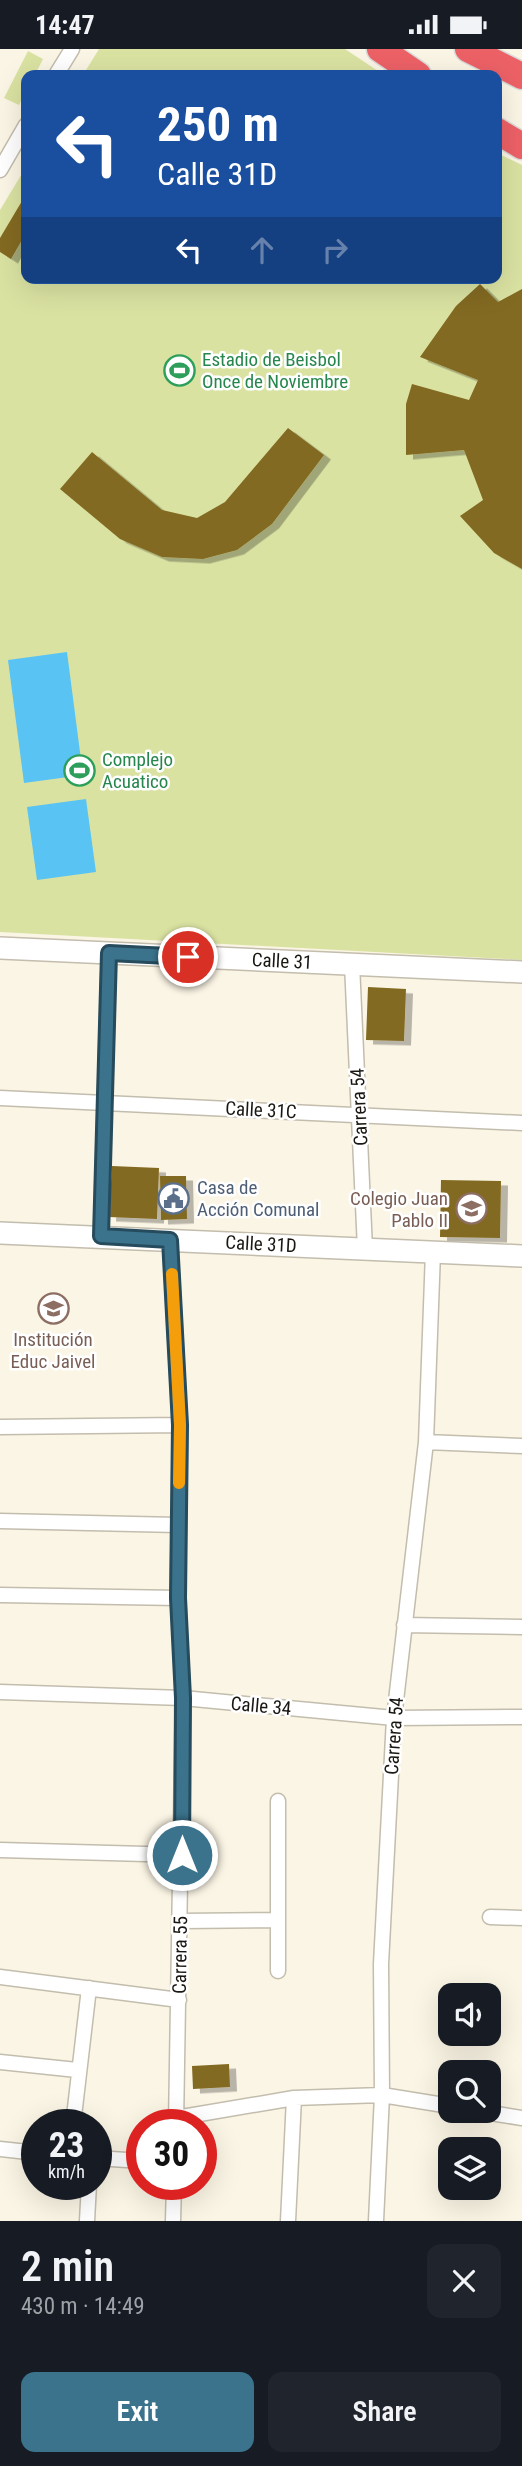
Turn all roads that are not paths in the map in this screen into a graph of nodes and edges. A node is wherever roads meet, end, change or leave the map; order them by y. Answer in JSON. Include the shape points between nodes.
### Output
{"nodes":[{"id":1,"x":72,"y":49,"type":"edge"},
{"id":2,"x":380,"y":49,"type":"edge"},
{"id":3,"x":468,"y":49,"type":"edge"},
{"id":4,"x":59,"y":70,"type":"edge"},
{"id":5,"x":411,"y":70,"type":"edge"},
{"id":6,"x":522,"y":76,"type":"edge"},
{"id":7,"x":21,"y":134,"type":"edge"},
{"id":8,"x":502,"y":134,"type":"edge"},
{"id":9,"x":522,"y":146,"type":"edge"},
{"id":10,"x":0,"y":170,"type":"edge"},
{"id":11,"x":0,"y":949,"type":"edge"},
{"id":12,"x":109,"y":953,"type":"junction"},
{"id":13,"x":352,"y":964,"type":"junction"},
{"id":14,"x":522,"y":972,"type":"edge"},
{"id":15,"x":0,"y":1098,"type":"edge"},
{"id":16,"x":105,"y":1103,"type":"junction"},
{"id":17,"x":359,"y":1115,"type":"junction"},
{"id":18,"x":522,"y":1123,"type":"edge"},
{"id":19,"x":0,"y":1233,"type":"edge"},
{"id":20,"x":101,"y":1236,"type":"junction"},
{"id":21,"x":170,"y":1240,"type":"junction"},
{"id":22,"x":365,"y":1249,"type":"junction"},
{"id":23,"x":433,"y":1252,"type":"junction"},
{"id":24,"x":522,"y":1256,"type":"edge"},
{"id":25,"x":180,"y":1425,"type":"junction"},
{"id":26,"x":0,"y":1427,"type":"edge"},
{"id":27,"x":426,"y":1443,"type":"junction"},
{"id":28,"x":522,"y":1446,"type":"edge"},
{"id":29,"x":0,"y":1521,"type":"edge"},
{"id":30,"x":178,"y":1525,"type":"junction"},
{"id":31,"x":0,"y":1595,"type":"edge"},
{"id":32,"x":178,"y":1598,"type":"junction"},
{"id":33,"x":404,"y":1625,"type":"junction"},
{"id":34,"x":522,"y":1627,"type":"edge"},
{"id":35,"x":0,"y":1692,"type":"edge"},
{"id":36,"x":183,"y":1698,"type":"junction"},
{"id":37,"x":522,"y":1717,"type":"edge"},
{"id":38,"x":394,"y":1718,"type":"junction"},
{"id":39,"x":278,"y":1801,"type":"dead end"},
{"id":40,"x":0,"y":1850,"type":"edge"},
{"id":41,"x":182,"y":1855,"type":"junction"},
{"id":42,"x":489,"y":1917,"type":"dead end"},
{"id":43,"x":522,"y":1918,"type":"edge"},
{"id":44,"x":278,"y":1920,"type":"junction"},
{"id":45,"x":181,"y":1921,"type":"junction"},
{"id":46,"x":278,"y":1971,"type":"dead end"},
{"id":47,"x":0,"y":1977,"type":"edge"},
{"id":48,"x":89,"y":1988,"type":"junction"},
{"id":49,"x":179,"y":2000,"type":"junction"},
{"id":50,"x":0,"y":2062,"type":"edge"},
{"id":51,"x":77,"y":2070,"type":"junction"},
{"id":52,"x":382,"y":2095,"type":"junction"},
{"id":53,"x":294,"y":2098,"type":"junction"},
{"id":54,"x":438,"y":2104,"type":"edge"},
{"id":55,"x":74,"y":2109,"type":"edge"},
{"id":56,"x":176,"y":2109,"type":"edge"},
{"id":57,"x":217,"y":2113,"type":"edge"},
{"id":58,"x":501,"y":2114,"type":"edge"},
{"id":59,"x":522,"y":2117,"type":"edge"},
{"id":60,"x":0,"y":2149,"type":"edge"},
{"id":61,"x":21,"y":2151,"type":"edge"},
{"id":62,"x":88,"y":2200,"type":"edge"},
{"id":63,"x":174,"y":2200,"type":"edge"},
{"id":64,"x":86,"y":2221,"type":"edge"},
{"id":65,"x":173,"y":2221,"type":"edge"},
{"id":66,"x":288,"y":2221,"type":"edge"},
{"id":67,"x":376,"y":2221,"type":"edge"}],
"edges":[{"from":1,"to":4,"type":"street"},
{"from":2,"to":5,"type":"highway"},
{"from":3,"to":6,"type":"highway"},
{"from":7,"to":10,"type":"street"},
{"from":8,"to":9,"type":"highway"},
{"from":11,"to":12,"type":"street","name":"Calle 31"},
{"from":12,"to":13,"type":"street","name":"Calle 31"},
{"from":12,"to":16,"type":"street"},
{"from":13,"to":14,"type":"street","name":"Calle 31"},
{"from":13,"to":17,"type":"street","name":"Carrera 54"},
{"from":15,"to":16,"type":"street","name":"Calle 31C"},
{"from":16,"to":17,"type":"street","name":"Calle 31C"},
{"from":16,"to":20,"type":"street"},
{"from":17,"to":18,"type":"street","name":"Calle 31C"},
{"from":17,"to":22,"type":"street","name":"Carrera 54"},
{"from":19,"to":20,"type":"street","name":"Calle 31D"},
{"from":20,"to":21,"type":"street","name":"Calle 31D"},
{"from":21,"to":22,"type":"street","name":"Calle 31D"},
{"from":21,"to":25,"type":"street","name":"Carrera 55"},
{"from":22,"to":23,"type":"street","name":"Calle 31D"},
{"from":23,"to":24,"type":"street","name":"Calle 31D"},
{"from":23,"to":27,"type":"street","name":"Carrera 54"},
{"from":25,"to":26,"type":"street"},
{"from":25,"to":30,"type":"street","name":"Carrera 55"},
{"from":27,"to":28,"type":"street"},
{"from":27,"to":33,"type":"street","name":"Carrera 54"},
{"from":29,"to":30,"type":"street"},
{"from":30,"to":32,"type":"street","name":"Carrera 55"},
{"from":31,"to":32,"type":"street"},
{"from":32,"to":36,"type":"street","name":"Carrera 55"},
{"from":33,"to":34,"type":"street"},
{"from":33,"to":38,"type":"street","name":"Carrera 54"},
{"from":35,"to":36,"type":"street","name":"Calle 34"},
{"from":36,"to":38,"type":"street","name":"Calle 34"},
{"from":36,"to":41,"type":"street","name":"Carrera 55"},
{"from":37,"to":38,"type":"street","name":"Calle 34"},
{"from":38,"to":52,"type":"street","name":"Carrera 54","via":[[381,1964]]},
{"from":39,"to":44,"type":"street"},
{"from":40,"to":41,"type":"street"},
{"from":41,"to":45,"type":"street","name":"Carrera 55"},
{"from":42,"to":43,"type":"street"},
{"from":44,"to":45,"type":"street"},
{"from":44,"to":46,"type":"street"},
{"from":45,"to":49,"type":"street","name":"Carrera 55"},
{"from":47,"to":48,"type":"street"},
{"from":48,"to":49,"type":"street"},
{"from":48,"to":51,"type":"street"},
{"from":49,"to":56,"type":"street","name":"Carrera 55"},
{"from":50,"to":51,"type":"street"},
{"from":51,"to":55,"type":"street"},
{"from":52,"to":53,"type":"street"},
{"from":52,"to":54,"type":"street"},
{"from":52,"to":67,"type":"street","name":"Carrera 54"},
{"from":53,"to":57,"type":"street"},
{"from":53,"to":66,"type":"street"},
{"from":58,"to":59,"type":"street"},
{"from":60,"to":61,"type":"street"},
{"from":62,"to":64,"type":"street"},
{"from":63,"to":65,"type":"street"}]}
